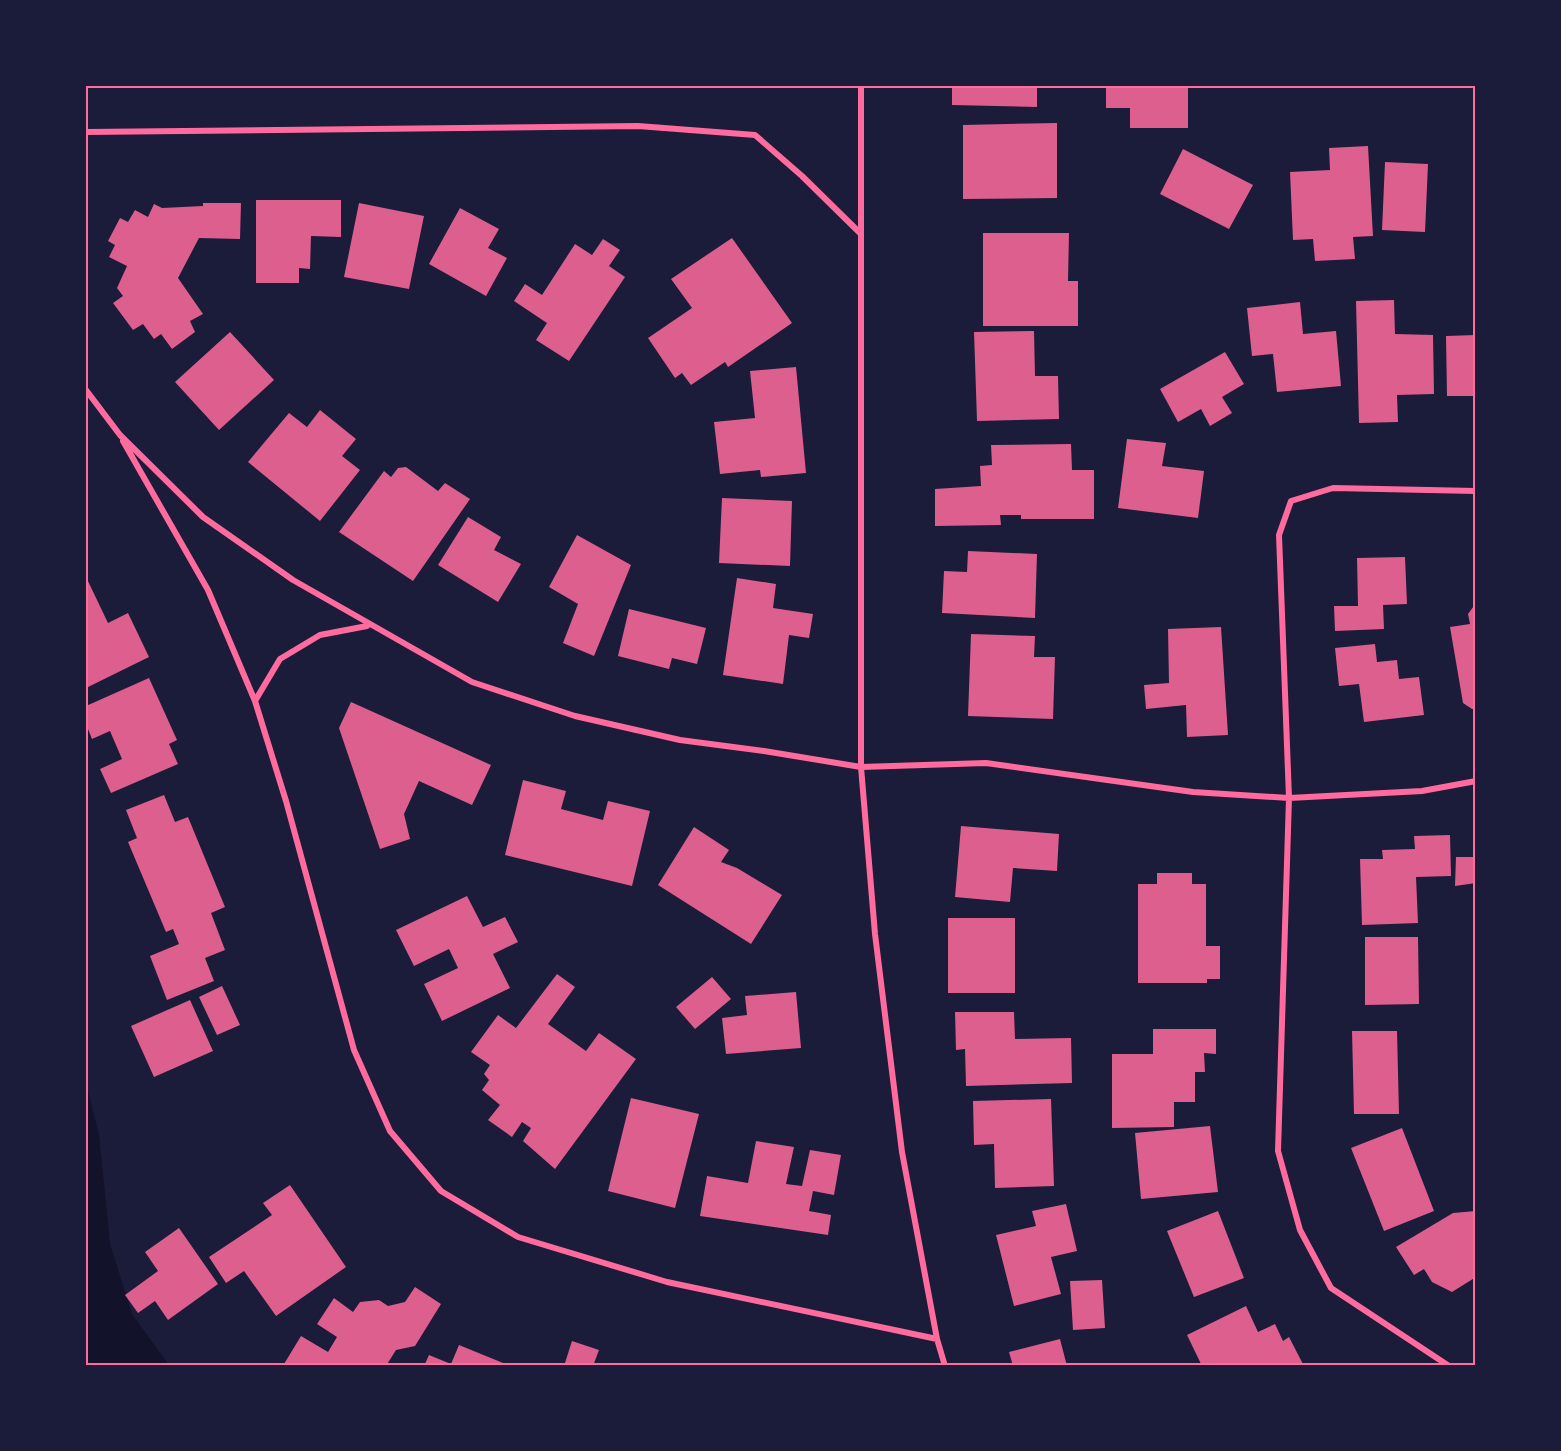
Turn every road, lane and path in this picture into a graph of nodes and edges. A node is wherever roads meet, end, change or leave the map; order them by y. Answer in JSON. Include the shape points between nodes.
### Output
{"nodes":[{"id":1,"x":861,"y":86,"type":"edge"},
{"id":2,"x":86,"y":132,"type":"edge"},
{"id":3,"x":860,"y":233,"type":"junction"},
{"id":4,"x":86,"y":390,"type":"edge"},
{"id":5,"x":120,"y":435,"type":"junction"},
{"id":6,"x":1476,"y":491,"type":"edge"},
{"id":7,"x":368,"y":626,"type":"junction"},
{"id":8,"x":255,"y":701,"type":"junction"},
{"id":9,"x":861,"y":767,"type":"junction"},
{"id":10,"x":1476,"y":781,"type":"edge"},
{"id":11,"x":1289,"y":798,"type":"junction"},
{"id":12,"x":937,"y":1339,"type":"junction"},
{"id":13,"x":945,"y":1365,"type":"edge"},
{"id":14,"x":1449,"y":1365,"type":"edge"}],
"edges":[{"from":1,"to":3,"type":"street"},
{"from":2,"to":3,"type":"street","via":[[638,126],[755,135]]},
{"from":3,"to":9,"type":"street"},
{"from":4,"to":5,"type":"street"},
{"from":5,"to":7,"type":"street","via":[[203,516],[293,580]]},
{"from":5,"to":8,"type":"street","via":[[208,590]]},
{"from":6,"to":11,"type":"street","via":[[1333,488],[1291,501],[1279,535]]},
{"from":7,"to":8,"type":"street","via":[[320,635],[280,659]]},
{"from":7,"to":9,"type":"street","via":[[472,682],[575,716],[680,740]]},
{"from":8,"to":12,"type":"street","via":[[354,1050],[390,1131],[441,1191],[518,1237],[667,1282]]},
{"from":9,"to":11,"type":"street","via":[[986,764],[1193,792]]},
{"from":9,"to":12,"type":"street","via":[[875,934],[902,1152]]},
{"from":10,"to":11,"type":"street","via":[[1422,791]]},
{"from":11,"to":14,"type":"street","via":[[1278,1151],[1296,1219],[1331,1288]]},
{"from":12,"to":13,"type":"street"}]}
